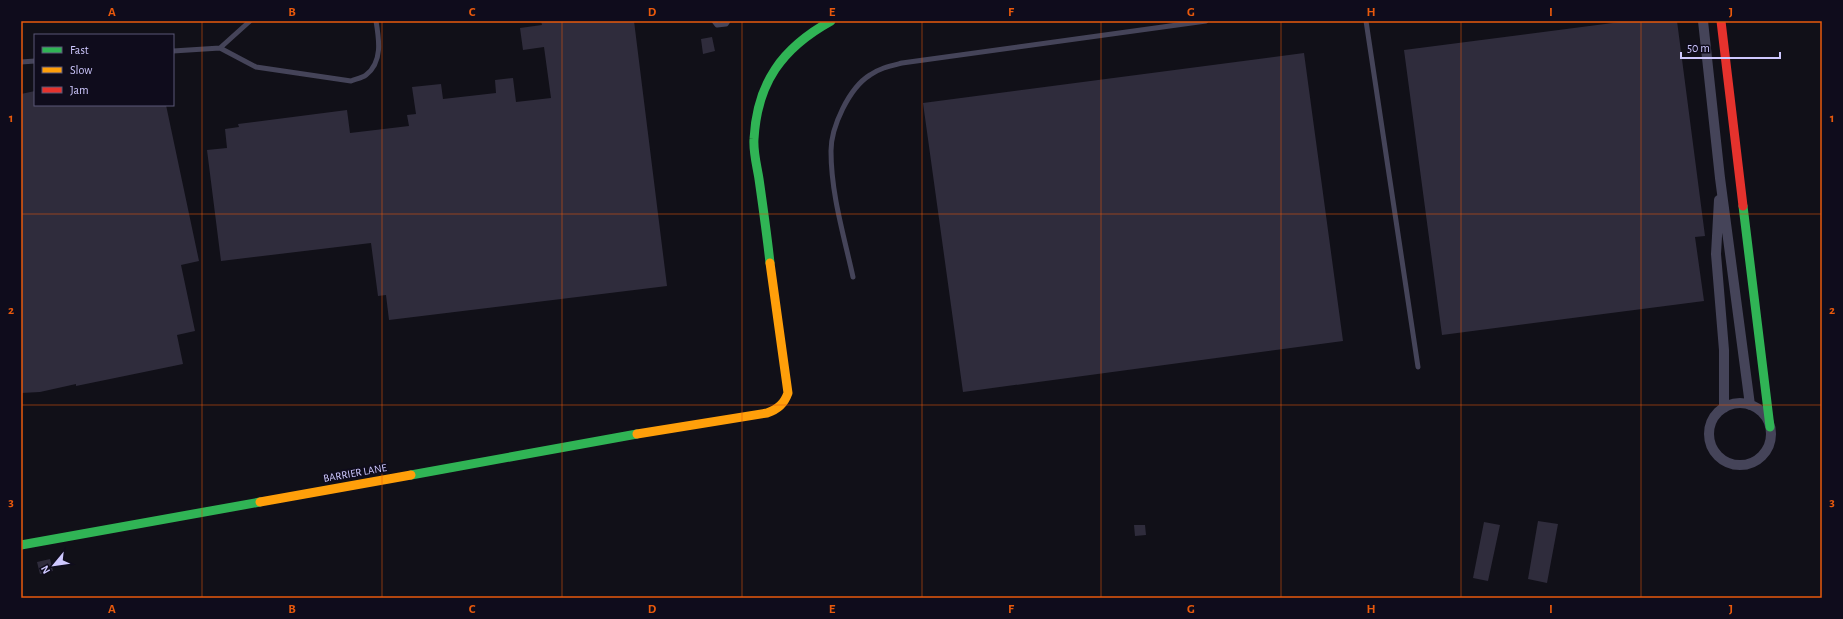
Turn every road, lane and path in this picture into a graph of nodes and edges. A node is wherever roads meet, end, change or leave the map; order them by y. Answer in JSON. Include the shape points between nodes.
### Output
{"nodes":[{"id":1,"x":250,"y":21,"type":"edge"},
{"id":2,"x":376,"y":21,"type":"edge"},
{"id":3,"x":714,"y":21,"type":"edge"},
{"id":4,"x":728,"y":21,"type":"edge"},
{"id":5,"x":831,"y":21,"type":"edge"},
{"id":6,"x":1206,"y":21,"type":"edge"},
{"id":7,"x":1366,"y":21,"type":"edge"},
{"id":8,"x":1703,"y":21,"type":"edge"},
{"id":9,"x":1721,"y":21,"type":"edge"},
{"id":10,"x":220,"y":48,"type":"junction"},
{"id":11,"x":174,"y":51,"type":"edge"},
{"id":12,"x":21,"y":62,"type":"edge"},
{"id":13,"x":34,"y":62,"type":"edge"},
{"id":14,"x":1720,"y":178,"type":"junction"},
{"id":15,"x":853,"y":278,"type":"dead end"},
{"id":16,"x":1418,"y":367,"type":"dead end"},
{"id":17,"x":1750,"y":405,"type":"junction"},
{"id":18,"x":1724,"y":408,"type":"junction"},
{"id":19,"x":1770,"y":427,"type":"junction"},
{"id":20,"x":21,"y":546,"type":"edge"}],
"edges":[{"from":1,"to":10,"type":"lane"},
{"from":2,"to":10,"type":"lane","via":[[379,48],[376,64],[366,75],[351,81],[256,67]]},
{"from":3,"to":4,"type":"lane","via":[[717,25],[726,24]]},
{"from":5,"to":20,"type":"street","name":"BARRIER LANE","via":[[802,38],[785,54],[766,87],[756,116],[754,141],[788,393],[785,402],[778,409]]},
{"from":6,"to":15,"type":"lane","via":[[902,63],[883,68],[869,76],[856,87],[843,109],[836,125],[831,150],[836,198]]},
{"from":7,"to":16,"type":"lane"},
{"from":8,"to":14,"type":"street"},
{"from":9,"to":19,"type":"street"},
{"from":10,"to":11,"type":"lane"},
{"from":12,"to":13,"type":"lane"},
{"from":14,"to":17,"type":"street"},
{"from":14,"to":18,"type":"street","via":[[1716,254],[1724,350]]},
{"from":17,"to":18,"type":"street","via":[[1730,404]]},
{"from":17,"to":19,"type":"street","via":[[1762,414]]},
{"from":18,"to":19,"type":"street","via":[[1714,416],[1709,436],[1711,446],[1724,461],[1744,464],[1754,461],[1768,447]]}]}
